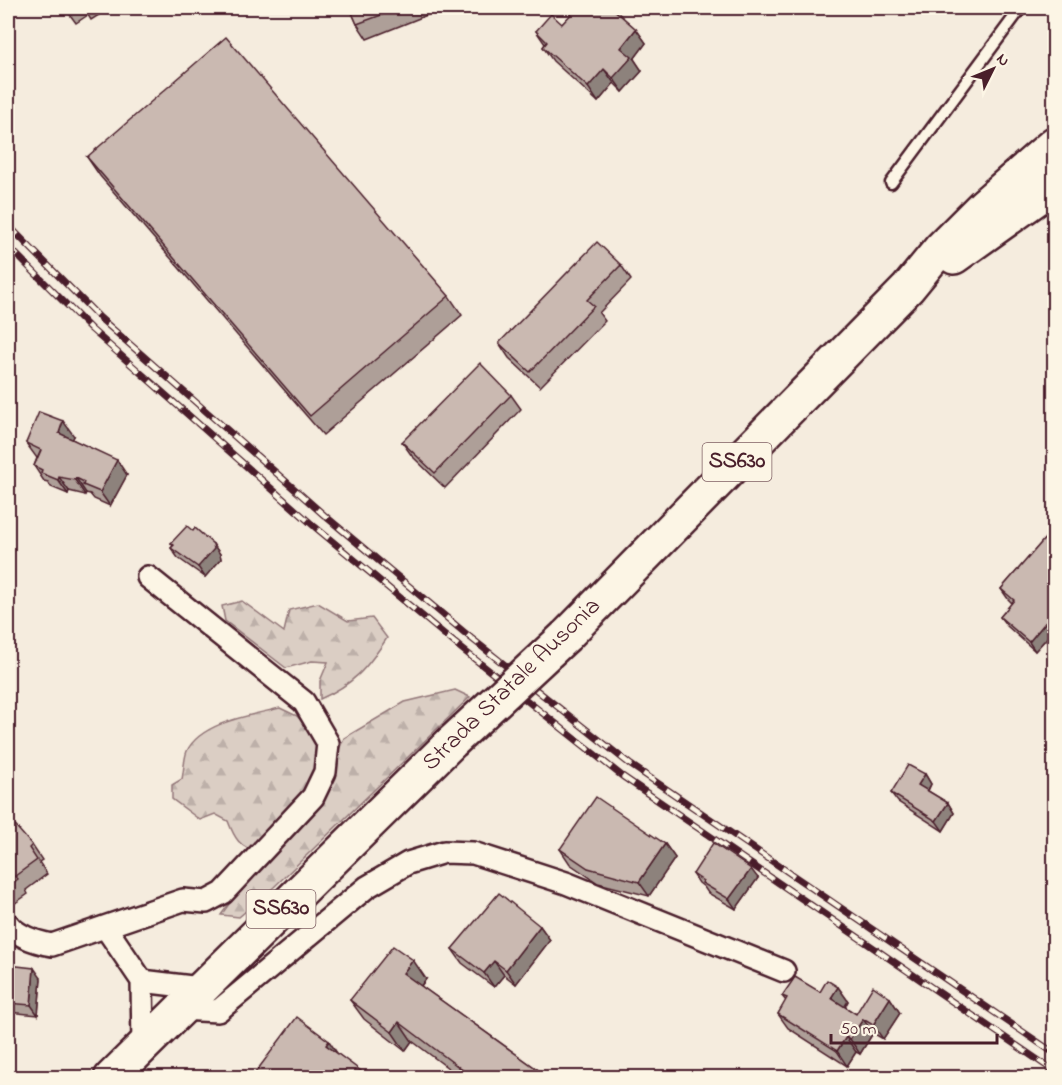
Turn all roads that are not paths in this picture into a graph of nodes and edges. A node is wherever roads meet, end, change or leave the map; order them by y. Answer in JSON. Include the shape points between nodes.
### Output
{"nodes":[{"id":1,"x":1021,"y":8,"type":"edge"},
{"id":2,"x":1054,"y":144,"type":"edge"},
{"id":3,"x":891,"y":183,"type":"dead end"},
{"id":4,"x":1054,"y":186,"type":"edge"},
{"id":5,"x":908,"y":288,"type":"junction"},
{"id":6,"x":148,"y":577,"type":"dead end"},
{"id":7,"x":8,"y":924,"type":"edge"},
{"id":8,"x":106,"y":928,"type":"junction"},
{"id":9,"x":17,"y":937,"type":"edge"},
{"id":10,"x":784,"y":971,"type":"dead end"},
{"id":11,"x":142,"y":981,"type":"junction"},
{"id":12,"x":190,"y":999,"type":"junction"},
{"id":13,"x":143,"y":1046,"type":"junction"},
{"id":14,"x":111,"y":1077,"type":"edge"}],
"edges":[{"from":1,"to":3,"type":"lane"},
{"from":2,"to":5,"type":"main road","name":"Strada Statale Ausonia","number":"SS630","via":[[940,249]]},
{"from":4,"to":5,"type":"main road","name":"Strada Statale Ausonia","number":"SS630"},
{"from":5,"to":12,"type":"main road","name":"Strada Statale Ausonia","number":"SS630","bridge":true,"via":[[566,636]]},
{"from":6,"to":8,"type":"street","via":[[304,702],[328,743],[325,772],[313,797],[223,893],[206,902],[183,900]]},
{"from":7,"to":9,"type":"street"},
{"from":8,"to":9,"type":"street","via":[[52,945]]},
{"from":8,"to":11,"type":"street"},
{"from":10,"to":12,"type":"street","via":[[566,883],[473,853],[444,852],[408,863],[367,887],[218,1011]]},
{"from":11,"to":12,"type":"street"},
{"from":11,"to":13,"type":"street"},
{"from":12,"to":13,"type":"main road","name":"Strada Statale Ausonia","number":"SS630"},
{"from":13,"to":14,"type":"main road","name":"Strada Statale Ausonia","number":"SS630"}]}
